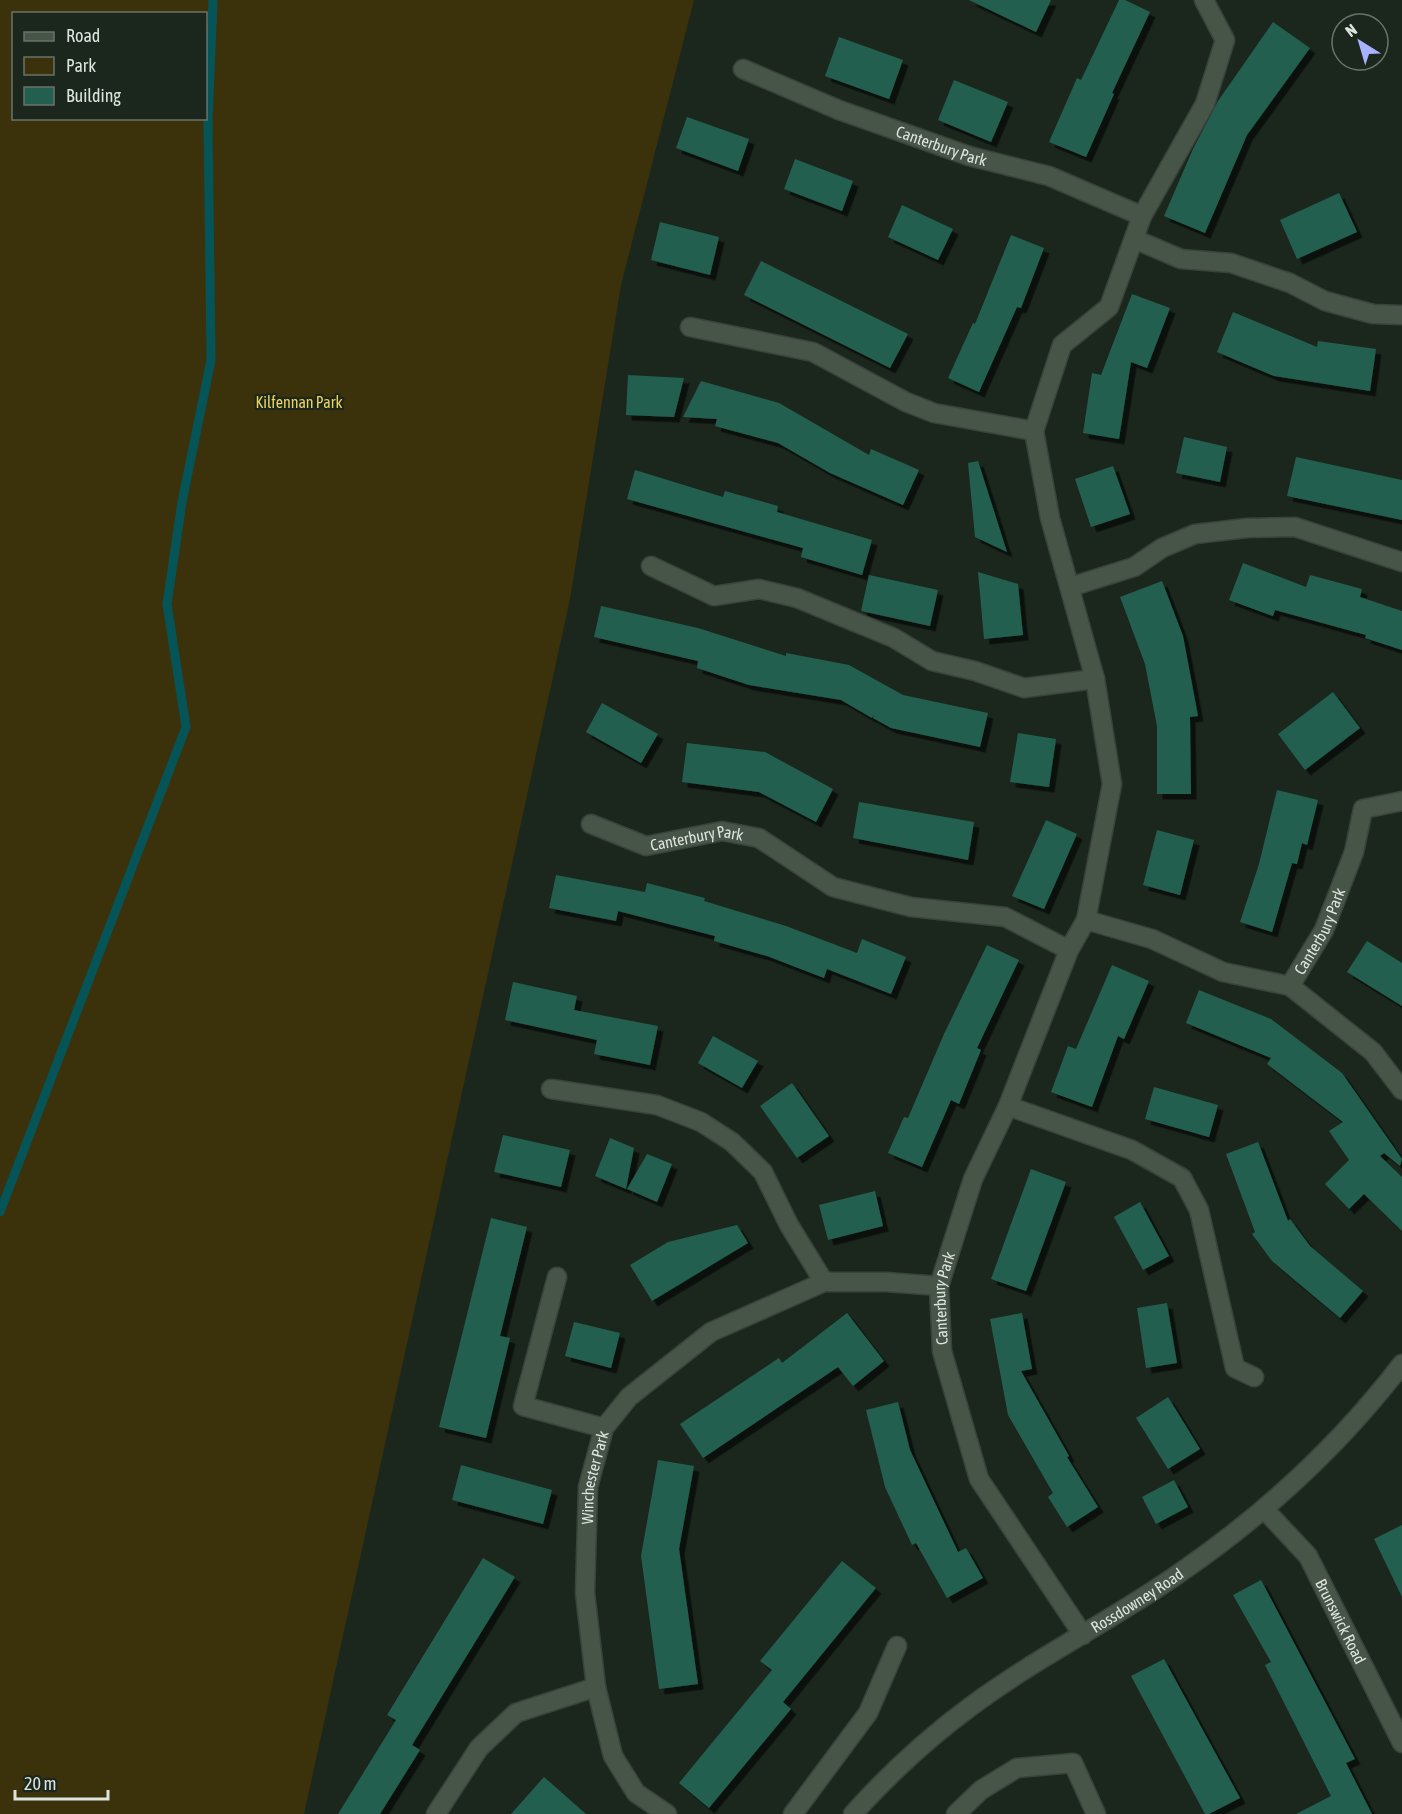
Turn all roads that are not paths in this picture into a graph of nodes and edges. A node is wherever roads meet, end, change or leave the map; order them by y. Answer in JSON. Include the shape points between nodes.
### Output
{"nodes":[{"id":1,"x":1204,"y":0,"type":"edge"},
{"id":2,"x":743,"y":69,"type":"dead end"},
{"id":3,"x":1142,"y":216,"type":"junction"},
{"id":4,"x":1134,"y":238,"type":"junction"},
{"id":5,"x":1402,"y":315,"type":"edge"},
{"id":6,"x":690,"y":327,"type":"dead end"},
{"id":7,"x":1034,"y":431,"type":"junction"},
{"id":8,"x":1402,"y":562,"type":"edge"},
{"id":9,"x":651,"y":566,"type":"dead end"},
{"id":10,"x":1070,"y":587,"type":"junction"},
{"id":11,"x":1095,"y":679,"type":"junction"},
{"id":12,"x":1402,"y":801,"type":"edge"},
{"id":13,"x":591,"y":824,"type":"dead end"},
{"id":14,"x":1086,"y":920,"type":"junction"},
{"id":15,"x":1069,"y":951,"type":"junction"},
{"id":16,"x":1290,"y":986,"type":"junction"},
{"id":17,"x":551,"y":1089,"type":"dead end"},
{"id":18,"x":1402,"y":1090,"type":"edge"},
{"id":19,"x":1008,"y":1106,"type":"junction"},
{"id":20,"x":557,"y":1277,"type":"dead end"},
{"id":21,"x":824,"y":1282,"type":"junction"},
{"id":22,"x":939,"y":1286,"type":"junction"},
{"id":23,"x":1402,"y":1364,"type":"edge"},
{"id":24,"x":1254,"y":1377,"type":"dead end"},
{"id":25,"x":604,"y":1428,"type":"junction"},
{"id":26,"x":1265,"y":1510,"type":"junction"},
{"id":27,"x":1083,"y":1635,"type":"junction"},
{"id":28,"x":897,"y":1646,"type":"dead end"},
{"id":29,"x":596,"y":1687,"type":"junction"},
{"id":30,"x":1402,"y":1743,"type":"edge"},
{"id":31,"x":436,"y":1814,"type":"edge"},
{"id":32,"x":667,"y":1814,"type":"edge"},
{"id":33,"x":793,"y":1814,"type":"edge"},
{"id":34,"x":854,"y":1814,"type":"edge"},
{"id":35,"x":956,"y":1814,"type":"edge"},
{"id":36,"x":1096,"y":1814,"type":"edge"}],
"edges":[{"from":1,"to":3,"type":"street","name":"Canterbury Park","via":[[1225,40],[1205,104]]},
{"from":2,"to":3,"type":"street","name":"Canterbury Park","via":[[839,110],[969,156],[1049,176]]},
{"from":3,"to":4,"type":"street","name":"Canterbury Park"},
{"from":4,"to":5,"type":"street","via":[[1181,259],[1231,263],[1280,279],[1325,301],[1373,314]]},
{"from":4,"to":7,"type":"street","name":"Canterbury Park","via":[[1109,307],[1062,345]]},
{"from":6,"to":7,"type":"street","via":[[813,352],[934,413]]},
{"from":7,"to":10,"type":"street","name":"Canterbury Park","via":[[1050,519]]},
{"from":8,"to":10,"type":"street","via":[[1295,527],[1247,528],[1195,534],[1162,548],[1134,567]]},
{"from":9,"to":11,"type":"street","via":[[714,596],[759,589],[797,598],[894,638],[932,661],[1024,688]]},
{"from":10,"to":11,"type":"street","name":"Canterbury Park"},
{"from":11,"to":14,"type":"street","name":"Canterbury Park","via":[[1112,784]]},
{"from":12,"to":16,"type":"street","name":"Canterbury Park","via":[[1363,809],[1354,852],[1328,921]]},
{"from":13,"to":15,"type":"street","name":"Canterbury Park","via":[[646,846],[722,831],[759,838],[833,887],[911,907],[1005,917]]},
{"from":14,"to":15,"type":"street","name":"Canterbury Park"},
{"from":14,"to":16,"type":"street","name":"Canterbury Park","via":[[1152,939],[1223,972]]},
{"from":15,"to":19,"type":"street","name":"Canterbury Park"},
{"from":16,"to":18,"type":"street","via":[[1373,1052]]},
{"from":17,"to":21,"type":"street","via":[[657,1105],[701,1122],[732,1142],[763,1172]]},
{"from":19,"to":22,"type":"street","name":"Canterbury Park","via":[[973,1179]]},
{"from":19,"to":24,"type":"street","via":[[1132,1150],[1182,1178],[1199,1210],[1235,1368]]},
{"from":20,"to":25,"type":"street","via":[[523,1406]]},
{"from":21,"to":22,"type":"street","name":"Winchester Park"},
{"from":21,"to":25,"type":"street","name":"Winchester Park","via":[[711,1332],[629,1397]]},
{"from":22,"to":27,"type":"street","name":"Canterbury Park","via":[[942,1351],[979,1479]]},
{"from":23,"to":26,"type":"street","name":"Rossdowney Road","via":[[1368,1408]]},
{"from":25,"to":29,"type":"street","name":"Winchester Park","via":[[588,1487],[585,1581]]},
{"from":26,"to":27,"type":"street","name":"Rossdowney Road","via":[[1180,1573]]},
{"from":26,"to":30,"type":"street","name":"Brunswick Road","via":[[1308,1556]]},
{"from":27,"to":34,"type":"street","name":"Rossdowney Road","via":[[972,1705],[882,1782]]},
{"from":28,"to":33,"type":"street","via":[[868,1713]]},
{"from":29,"to":31,"type":"street","via":[[516,1713],[479,1748]]},
{"from":29,"to":32,"type":"street","name":"Winchester Park","via":[[613,1756],[636,1793]]},
{"from":35,"to":36,"type":"street","via":[[981,1790],[1017,1768],[1073,1763]]}]}
